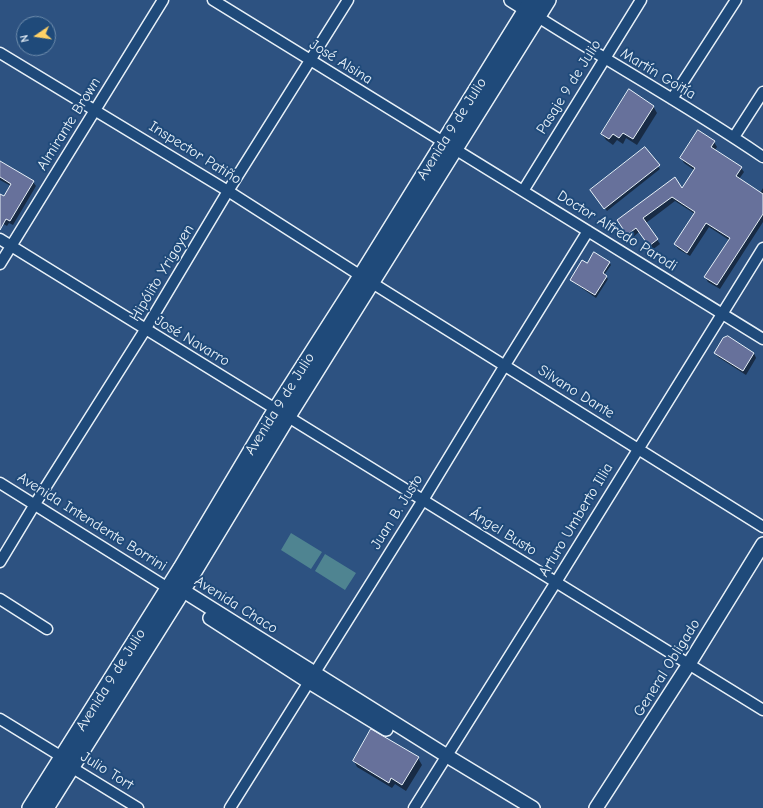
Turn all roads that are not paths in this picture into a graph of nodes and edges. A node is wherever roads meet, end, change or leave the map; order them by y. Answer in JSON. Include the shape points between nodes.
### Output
{"nodes":[{"id":1,"x":163,"y":0,"type":"edge"},
{"id":2,"x":213,"y":0,"type":"edge"},
{"id":3,"x":348,"y":0,"type":"edge"},
{"id":4,"x":511,"y":0,"type":"edge"},
{"id":5,"x":548,"y":0,"type":"edge"},
{"id":6,"x":641,"y":0,"type":"edge"},
{"id":7,"x":736,"y":0,"type":"edge"},
{"id":8,"x":532,"y":9,"type":"edge"},
{"id":9,"x":0,"y":53,"type":"edge"},
{"id":10,"x":604,"y":59,"type":"junction"},
{"id":11,"x":310,"y":61,"type":"junction"},
{"id":12,"x":763,"y":92,"type":"edge"},
{"id":13,"x":672,"y":99,"type":"junction"},
{"id":14,"x":96,"y":110,"type":"junction"},
{"id":15,"x":734,"y":137,"type":"junction"},
{"id":16,"x":448,"y":146,"type":"junction"},
{"id":17,"x":763,"y":157,"type":"edge"},
{"id":18,"x":228,"y":191,"type":"junction"},
{"id":19,"x":523,"y":191,"type":"junction"},
{"id":20,"x":588,"y":231,"type":"junction"},
{"id":21,"x":0,"y":239,"type":"edge"},
{"id":22,"x":11,"y":246,"type":"junction"},
{"id":23,"x":763,"y":248,"type":"edge"},
{"id":24,"x":0,"y":264,"type":"edge"},
{"id":25,"x":366,"y":279,"type":"junction"},
{"id":26,"x":722,"y":313,"type":"junction"},
{"id":27,"x":145,"y":330,"type":"junction"},
{"id":28,"x":763,"y":339,"type":"edge"},
{"id":29,"x":504,"y":365,"type":"junction"},
{"id":30,"x":282,"y":412,"type":"junction"},
{"id":31,"x":638,"y":448,"type":"junction"},
{"id":32,"x":0,"y":483,"type":"edge"},
{"id":33,"x":423,"y":500,"type":"junction"},
{"id":34,"x":35,"y":504,"type":"junction"},
{"id":35,"x":763,"y":527,"type":"edge"},
{"id":36,"x":763,"y":544,"type":"edge"},
{"id":37,"x":0,"y":562,"type":"edge"},
{"id":38,"x":556,"y":582,"type":"junction"},
{"id":39,"x":176,"y":592,"type":"junction"},
{"id":40,"x":0,"y":599,"type":"edge"},
{"id":41,"x":47,"y":629,"type":"dead end"},
{"id":42,"x":689,"y":664,"type":"junction"},
{"id":43,"x":312,"y":678,"type":"junction"},
{"id":44,"x":763,"y":710,"type":"edge"},
{"id":45,"x":0,"y":719,"type":"edge"},
{"id":46,"x":444,"y":759,"type":"junction"},
{"id":47,"x":66,"y":762,"type":"junction"},
{"id":48,"x":30,"y":808,"type":"edge"},
{"id":49,"x":46,"y":808,"type":"edge"},
{"id":50,"x":138,"y":808,"type":"edge"},
{"id":51,"x":230,"y":808,"type":"edge"},
{"id":52,"x":414,"y":808,"type":"edge"},
{"id":53,"x":516,"y":808,"type":"edge"},
{"id":54,"x":533,"y":808,"type":"edge"},
{"id":55,"x":596,"y":808,"type":"edge"}],
"edges":[{"from":1,"to":14,"type":"street","name":"Almirante Brown"},
{"from":2,"to":11,"type":"street","name":"José Alsina"},
{"from":3,"to":11,"type":"street","name":"Hipólito Yrigoyen"},
{"from":4,"to":8,"type":"main road"},
{"from":5,"to":8,"type":"main road","name":"Avenida 9 de Julio"},
{"from":6,"to":10,"type":"street","name":"Pasaje 9 de Julio"},
{"from":7,"to":13,"type":"street"},
{"from":8,"to":10,"type":"street","name":"Martín Goitía"},
{"from":8,"to":16,"type":"main road","name":"Avenida 9 de Julio"},
{"from":9,"to":14,"type":"street","name":"Inspector Patiño"},
{"from":10,"to":13,"type":"street","name":"Martín Goitía"},
{"from":10,"to":19,"type":"street","name":"Pasaje 9 de Julio"},
{"from":11,"to":16,"type":"street","name":"José Alsina"},
{"from":11,"to":18,"type":"street","name":"Hipólito Yrigoyen"},
{"from":12,"to":15,"type":"street"},
{"from":13,"to":15,"type":"street","name":"Martín Goitía"},
{"from":14,"to":18,"type":"street","name":"Inspector Patiño"},
{"from":14,"to":22,"type":"street","name":"Almirante Brown"},
{"from":15,"to":17,"type":"street","name":"Martín Goitía"},
{"from":16,"to":19,"type":"street","name":"Doctor Alfredo Parodi"},
{"from":16,"to":25,"type":"main road","name":"Avenida 9 de Julio"},
{"from":18,"to":25,"type":"street","name":"Inspector Patiño"},
{"from":18,"to":27,"type":"street","name":"Hipólito Yrigoyen"},
{"from":19,"to":20,"type":"street","name":"Doctor Alfredo Parodi"},
{"from":20,"to":26,"type":"street","name":"Doctor Alfredo Parodi"},
{"from":20,"to":29,"type":"street","name":"Juan B. Justo"},
{"from":21,"to":22,"type":"street","name":"José Navarro"},
{"from":22,"to":24,"type":"street","name":"Almirante Brown"},
{"from":22,"to":27,"type":"street","name":"José Navarro"},
{"from":23,"to":26,"type":"street","name":"Arturo Umberto Illia"},
{"from":25,"to":29,"type":"street","name":"Silvano Dante"},
{"from":25,"to":30,"type":"main road","name":"Avenida 9 de Julio"},
{"from":26,"to":28,"type":"street","name":"Doctor Alfredo Parodi"},
{"from":26,"to":31,"type":"street","name":"Arturo Umberto Illia"},
{"from":27,"to":30,"type":"street","name":"José Navarro"},
{"from":27,"to":34,"type":"street","name":"Hipólito Yrigoyen"},
{"from":29,"to":31,"type":"street","name":"Silvano Dante"},
{"from":29,"to":33,"type":"street","name":"Juan B. Justo"},
{"from":30,"to":33,"type":"street","name":"Ángel Busto"},
{"from":30,"to":39,"type":"main road","name":"Avenida 9 de Julio"},
{"from":31,"to":35,"type":"street","name":"Silvano Dante"},
{"from":31,"to":38,"type":"street","name":"Arturo Umberto Illia"},
{"from":32,"to":34,"type":"street","name":"Avenida Intendente Borrini"},
{"from":33,"to":38,"type":"street","name":"Ángel Busto"},
{"from":33,"to":43,"type":"street","name":"Juan B. Justo"},
{"from":34,"to":37,"type":"street","name":"Hipólito Yrigoyen"},
{"from":34,"to":39,"type":"street","name":"Avenida Intendente Borrini"},
{"from":36,"to":42,"type":"main road","name":"General Obligado"},
{"from":38,"to":42,"type":"street","name":"Ángel Busto"},
{"from":38,"to":46,"type":"street","name":"Arturo Umberto Illia"},
{"from":39,"to":43,"type":"main road","name":"Avenida Chaco"},
{"from":39,"to":47,"type":"main road","name":"Avenida 9 de Julio"},
{"from":40,"to":41,"type":"street"},
{"from":42,"to":44,"type":"street","name":"Ángel Busto"},
{"from":42,"to":55,"type":"main road","name":"General Obligado"},
{"from":43,"to":46,"type":"main road","name":"Avenida Chaco"},
{"from":43,"to":51,"type":"street","name":"Juan B. Justo"},
{"from":45,"to":47,"type":"street","name":"Julio Tort"},
{"from":46,"to":52,"type":"street","name":"Arturo Umberto Illia"},
{"from":46,"to":53,"type":"main road","name":"Avenida Chaco"},
{"from":46,"to":54,"type":"main road","name":"Avenida Chaco"},
{"from":47,"to":48,"type":"main road","name":"Avenida 9 de Julio"},
{"from":47,"to":49,"type":"main road","name":"Avenida 9 de Julio"},
{"from":47,"to":50,"type":"street","name":"Julio Tort"}]}
